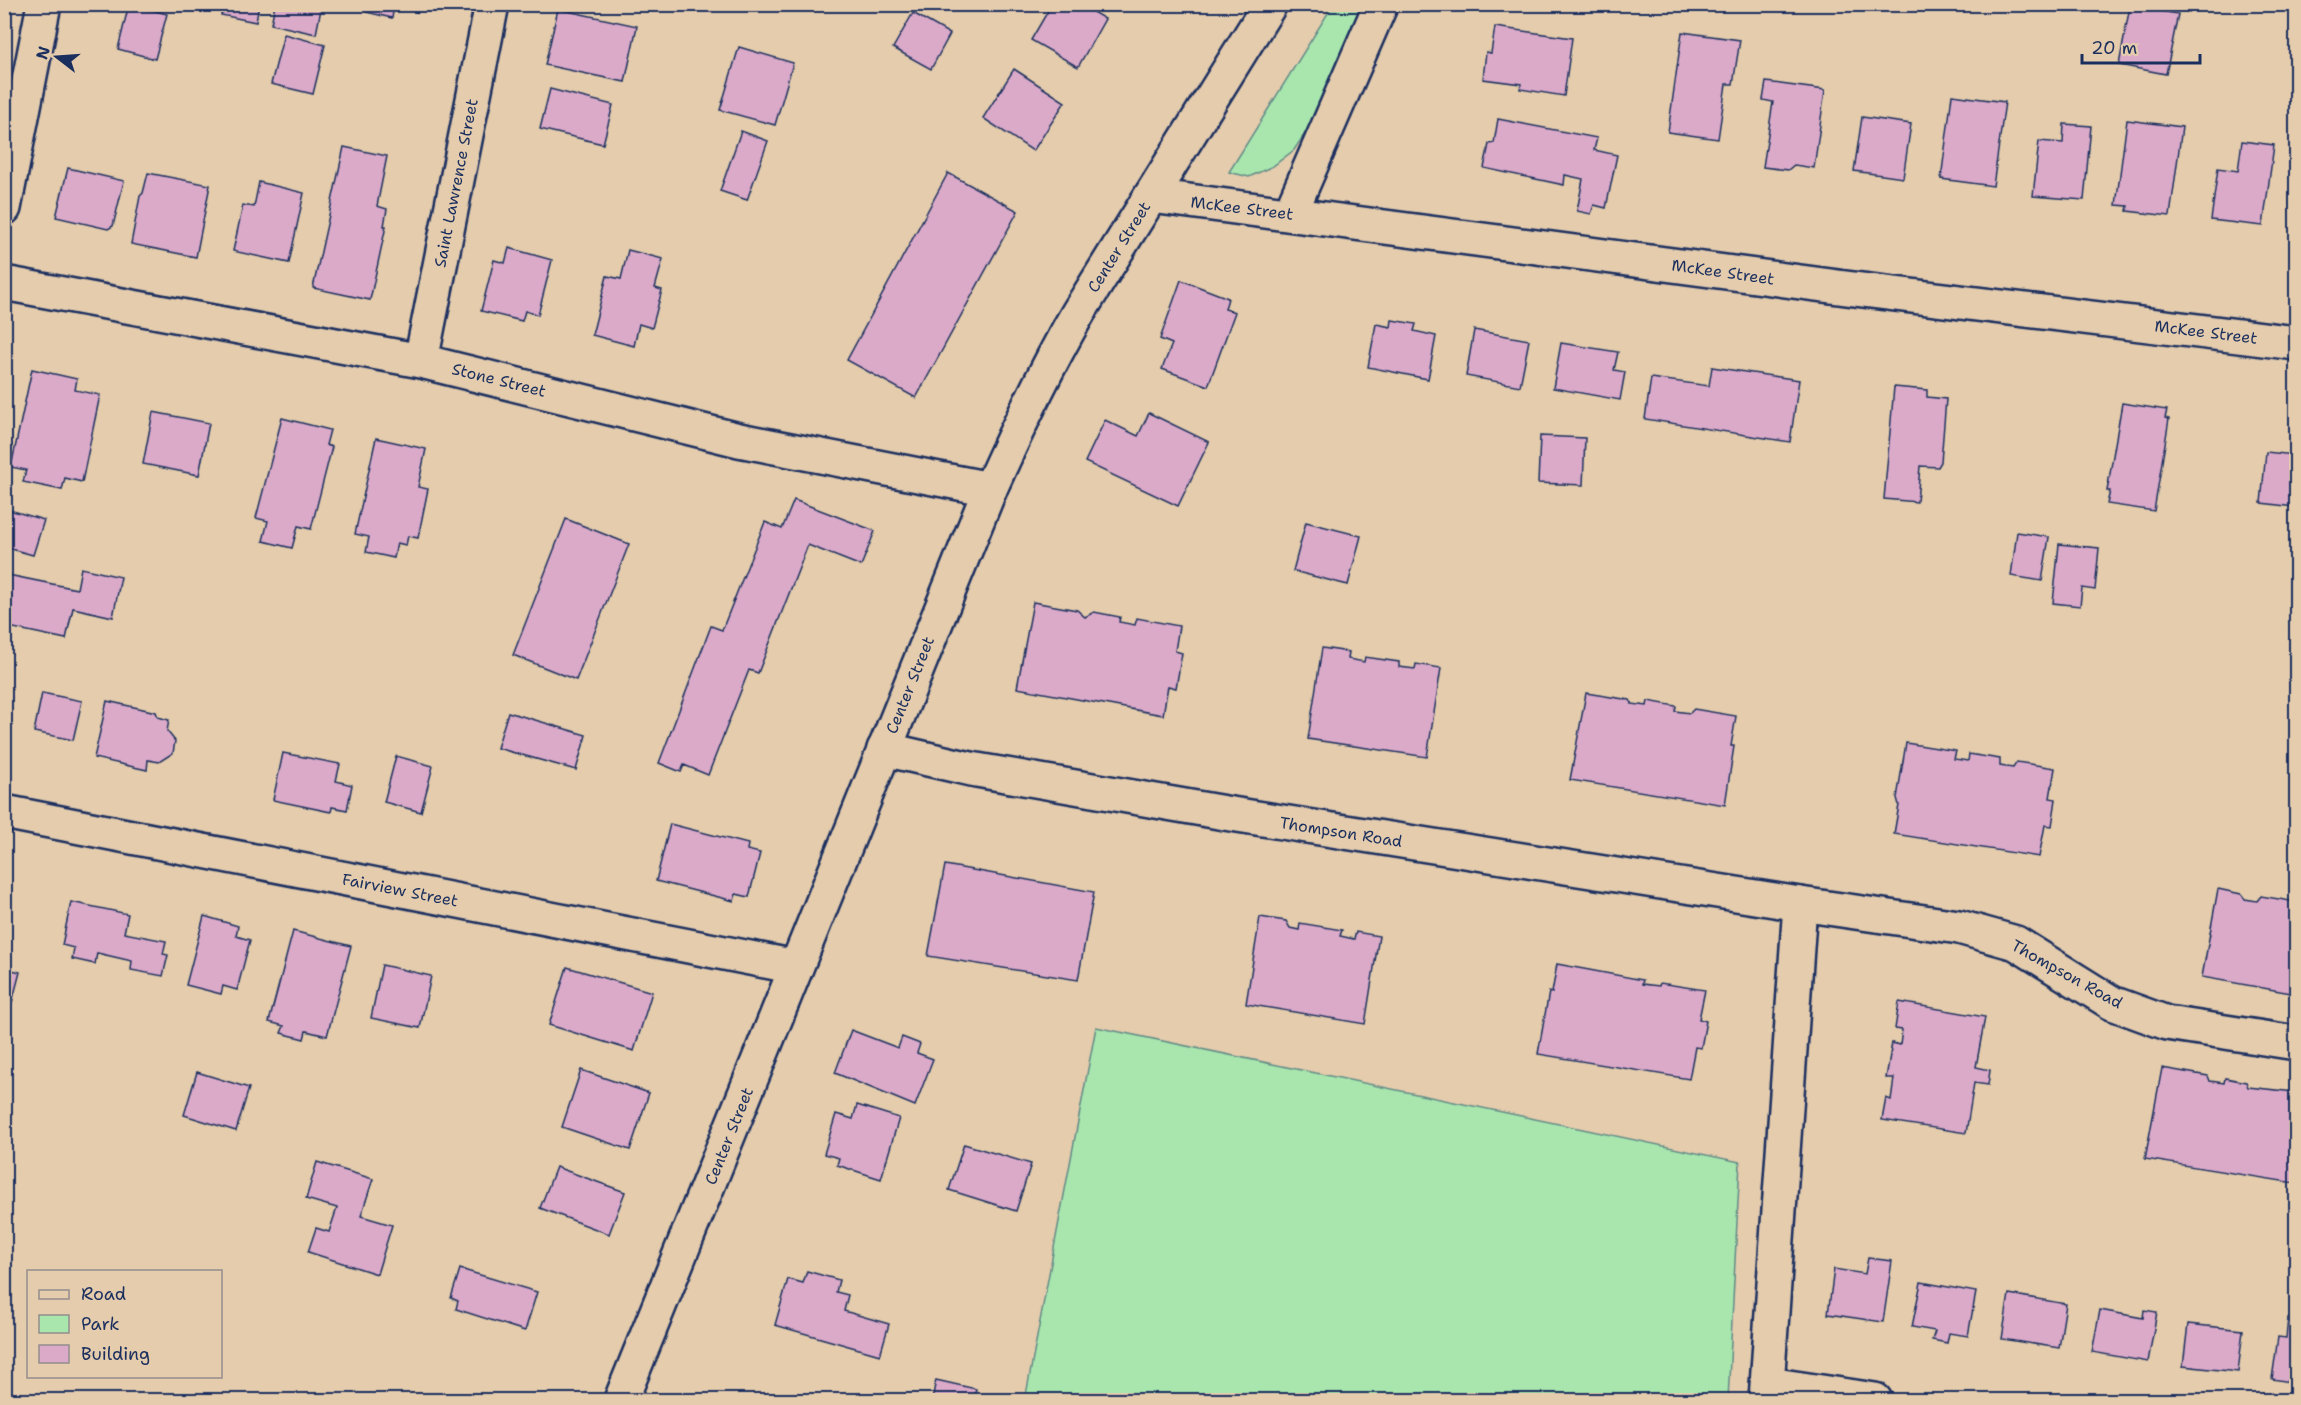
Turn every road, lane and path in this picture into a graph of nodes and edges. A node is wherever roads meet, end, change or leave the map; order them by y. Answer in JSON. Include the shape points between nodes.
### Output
{"nodes":[{"id":1,"x":44,"y":4,"type":"edge"},
{"id":2,"x":492,"y":4,"type":"edge"},
{"id":3,"x":1270,"y":4,"type":"edge"},
{"id":4,"x":1381,"y":4,"type":"edge"},
{"id":5,"x":1151,"y":196,"type":"junction"},
{"id":6,"x":4,"y":208,"type":"edge"},
{"id":7,"x":1290,"y":214,"type":"junction"},
{"id":8,"x":4,"y":283,"type":"edge"},
{"id":9,"x":2296,"y":343,"type":"edge"},
{"id":10,"x":421,"y":361,"type":"junction"},
{"id":11,"x":990,"y":489,"type":"junction"},
{"id":12,"x":884,"y":749,"type":"junction"},
{"id":13,"x":4,"y":812,"type":"edge"},
{"id":14,"x":1800,"y":904,"type":"junction"},
{"id":15,"x":796,"y":967,"type":"junction"},
{"id":16,"x":2296,"y":1043,"type":"edge"},
{"id":17,"x":1767,"y":1392,"type":"edge"},
{"id":18,"x":621,"y":1401,"type":"edge"},
{"id":19,"x":1875,"y":1401,"type":"edge"}],
"edges":[{"from":1,"to":6,"type":"street"},
{"from":2,"to":10,"type":"street","name":"Saint Lawrence Street"},
{"from":3,"to":5,"type":"street","name":"Center Street"},
{"from":4,"to":7,"type":"street"},
{"from":5,"to":7,"type":"street","name":"McKee Street"},
{"from":5,"to":11,"type":"street","name":"Center Street","via":[[1050,362]]},
{"from":7,"to":9,"type":"street","name":"McKee Street","via":[[1826,286]]},
{"from":8,"to":10,"type":"street","name":"Stone Street"},
{"from":10,"to":11,"type":"street","name":"Stone Street","via":[[739,440]]},
{"from":11,"to":12,"type":"street","name":"Center Street"},
{"from":12,"to":14,"type":"street","name":"Thompson Road","via":[[971,769],[1225,813]]},
{"from":12,"to":15,"type":"street","name":"Center Street"},
{"from":13,"to":15,"type":"street","name":"Fairview Street"},
{"from":14,"to":16,"type":"street","name":"Thompson Road","via":[[1970,930],[2016,943],[2112,1003],[2167,1023]]},
{"from":14,"to":17,"type":"street"},
{"from":15,"to":18,"type":"street","name":"Center Street"},
{"from":17,"to":19,"type":"street"}]}
